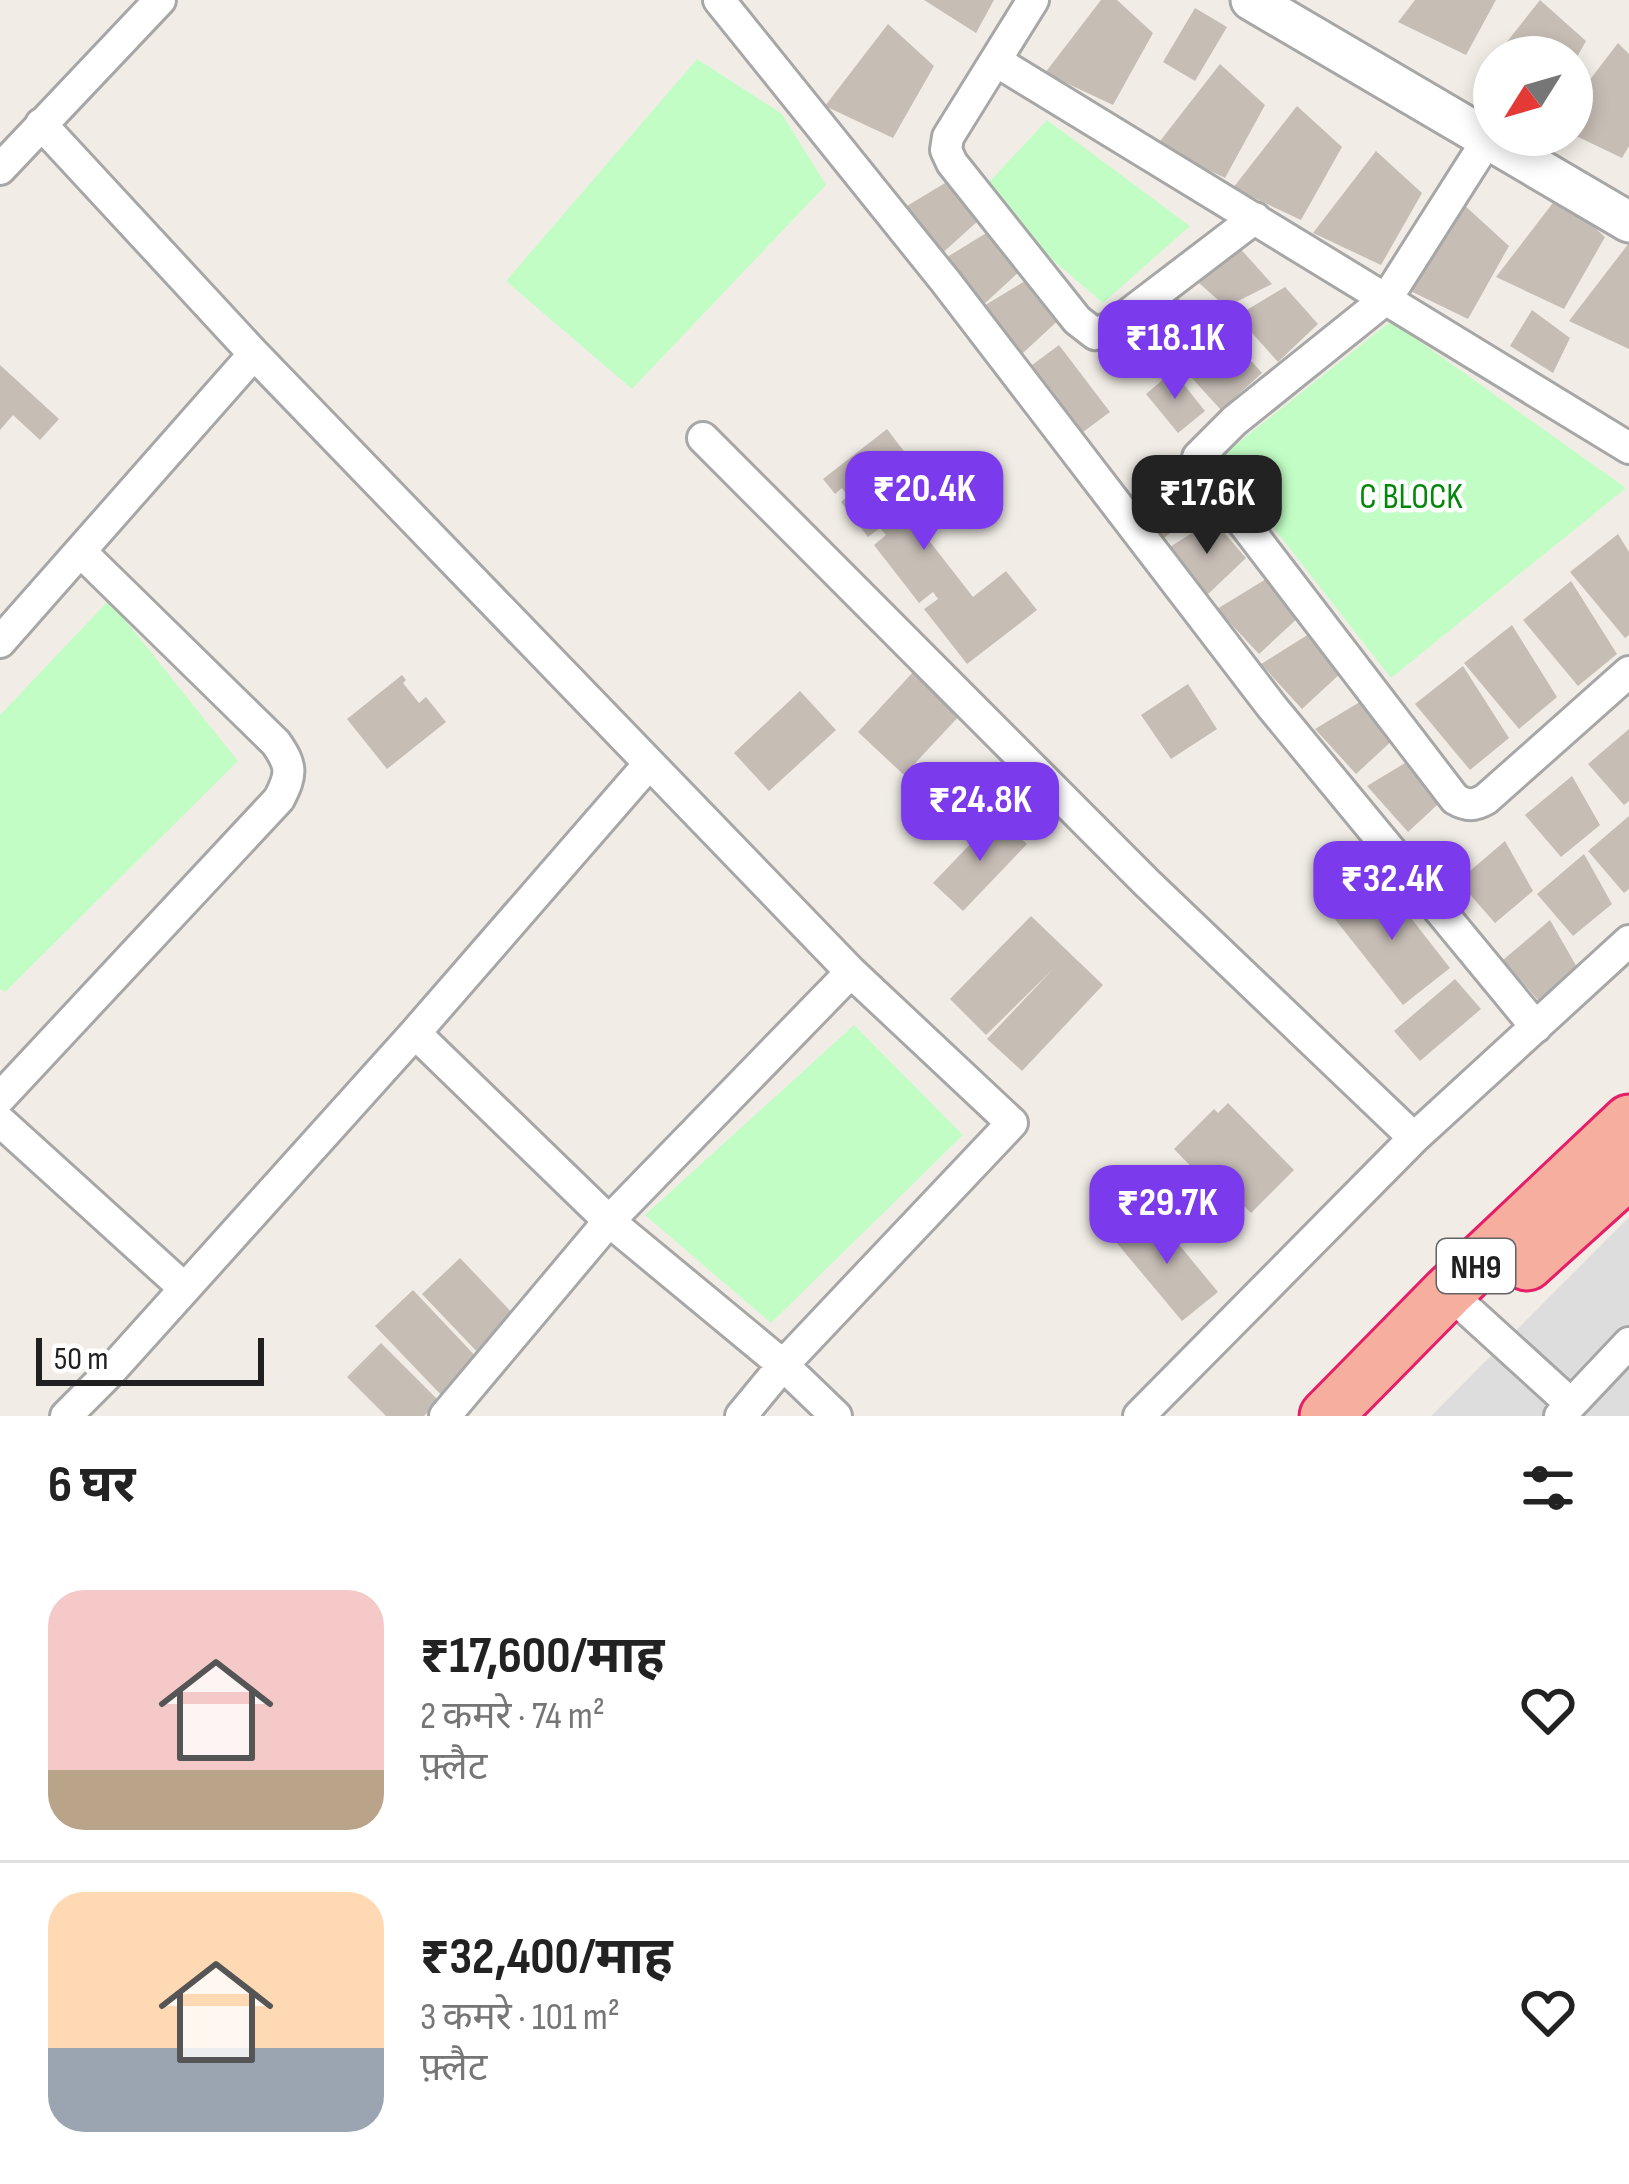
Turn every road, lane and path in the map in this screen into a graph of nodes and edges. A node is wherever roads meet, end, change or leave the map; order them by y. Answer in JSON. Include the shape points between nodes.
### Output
{"nodes":[{"id":1,"x":160,"y":0,"type":"edge"},
{"id":2,"x":1033,"y":0,"type":"edge"},
{"id":3,"x":1251,"y":0,"type":"edge"},
{"id":4,"x":726,"y":3,"type":"edge"},
{"id":5,"x":996,"y":61,"type":"junction"},
{"id":6,"x":41,"y":124,"type":"junction"},
{"id":7,"x":1473,"y":130,"type":"edge"},
{"id":8,"x":1477,"y":156,"type":"edge"},
{"id":9,"x":1517,"y":156,"type":"edge"},
{"id":10,"x":0,"y":169,"type":"edge"},
{"id":11,"x":1255,"y":218,"type":"junction"},
{"id":12,"x":1629,"y":222,"type":"edge"},
{"id":13,"x":1387,"y":298,"type":"junction"},
{"id":14,"x":254,"y":354,"type":"junction"},
{"id":15,"x":703,"y":438,"type":"dead end"},
{"id":16,"x":1629,"y":448,"type":"edge"},
{"id":17,"x":81,"y":553,"type":"junction"},
{"id":18,"x":0,"y":641,"type":"edge"},
{"id":19,"x":1629,"y":672,"type":"edge"},
{"id":20,"x":650,"y":764,"type":"junction"},
{"id":21,"x":1629,"y":940,"type":"edge"},
{"id":22,"x":851,"y":972,"type":"junction"},
{"id":23,"x":1536,"y":1027,"type":"junction"},
{"id":24,"x":416,"y":1033,"type":"junction"},
{"id":25,"x":0,"y":1098,"type":"edge"},
{"id":26,"x":0,"y":1120,"type":"edge"},
{"id":27,"x":1629,"y":1120,"type":"edge"},
{"id":28,"x":1414,"y":1138,"type":"junction"},
{"id":29,"x":1629,"y":1172,"type":"edge"},
{"id":30,"x":609,"y":1221,"type":"junction"},
{"id":31,"x":184,"y":1288,"type":"junction"},
{"id":32,"x":1459,"y":1303,"type":"junction"},
{"id":33,"x":1629,"y":1343,"type":"edge"},
{"id":34,"x":783,"y":1365,"type":"junction"},
{"id":35,"x":1565,"y":1410,"type":"edge"},
{"id":36,"x":66,"y":1416,"type":"edge"},
{"id":37,"x":445,"y":1416,"type":"edge"},
{"id":38,"x":741,"y":1416,"type":"edge"},
{"id":39,"x":836,"y":1416,"type":"edge"},
{"id":40,"x":1139,"y":1416,"type":"edge"},
{"id":41,"x":1327,"y":1416,"type":"edge"},
{"id":42,"x":1376,"y":1416,"type":"edge"}],
"edges":[{"from":1,"to":6,"type":"street"},
{"from":2,"to":5,"type":"street"},
{"from":3,"to":7,"type":"street"},
{"from":4,"to":23,"type":"street","via":[[1272,707]]},
{"from":5,"to":11,"type":"street"},
{"from":5,"to":11,"type":"street","via":[[946,150],[1095,334]]},
{"from":6,"to":10,"type":"street"},
{"from":6,"to":14,"type":"street"},
{"from":8,"to":13,"type":"street"},
{"from":9,"to":12,"type":"street"},
{"from":11,"to":13,"type":"street"},
{"from":13,"to":16,"type":"street"},
{"from":13,"to":19,"type":"street","via":[[1214,438],[1198,457],[1209,478],[1464,804],[1486,799]]},
{"from":14,"to":17,"type":"street"},
{"from":14,"to":20,"type":"street"},
{"from":15,"to":28,"type":"street"},
{"from":17,"to":18,"type":"street"},
{"from":17,"to":25,"type":"street","via":[[276,743],[289,779],[279,799]]},
{"from":20,"to":22,"type":"street"},
{"from":20,"to":24,"type":"street"},
{"from":21,"to":23,"type":"street"},
{"from":22,"to":30,"type":"street"},
{"from":22,"to":34,"type":"street","via":[[1012,1123]]},
{"from":23,"to":28,"type":"street"},
{"from":24,"to":30,"type":"street"},
{"from":24,"to":31,"type":"street"},
{"from":26,"to":31,"type":"street"},
{"from":27,"to":32,"type":"highway","number":"NH9"},
{"from":28,"to":40,"type":"street"},
{"from":29,"to":32,"type":"highway","number":"NH9"},
{"from":30,"to":34,"type":"street"},
{"from":30,"to":37,"type":"street"},
{"from":31,"to":36,"type":"street"},
{"from":32,"to":35,"type":"street"},
{"from":32,"to":41,"type":"highway","number":"NH9"},
{"from":32,"to":42,"type":"highway","number":"NH9"},
{"from":33,"to":35,"type":"street"},
{"from":34,"to":38,"type":"street"},
{"from":34,"to":39,"type":"street"}]}
